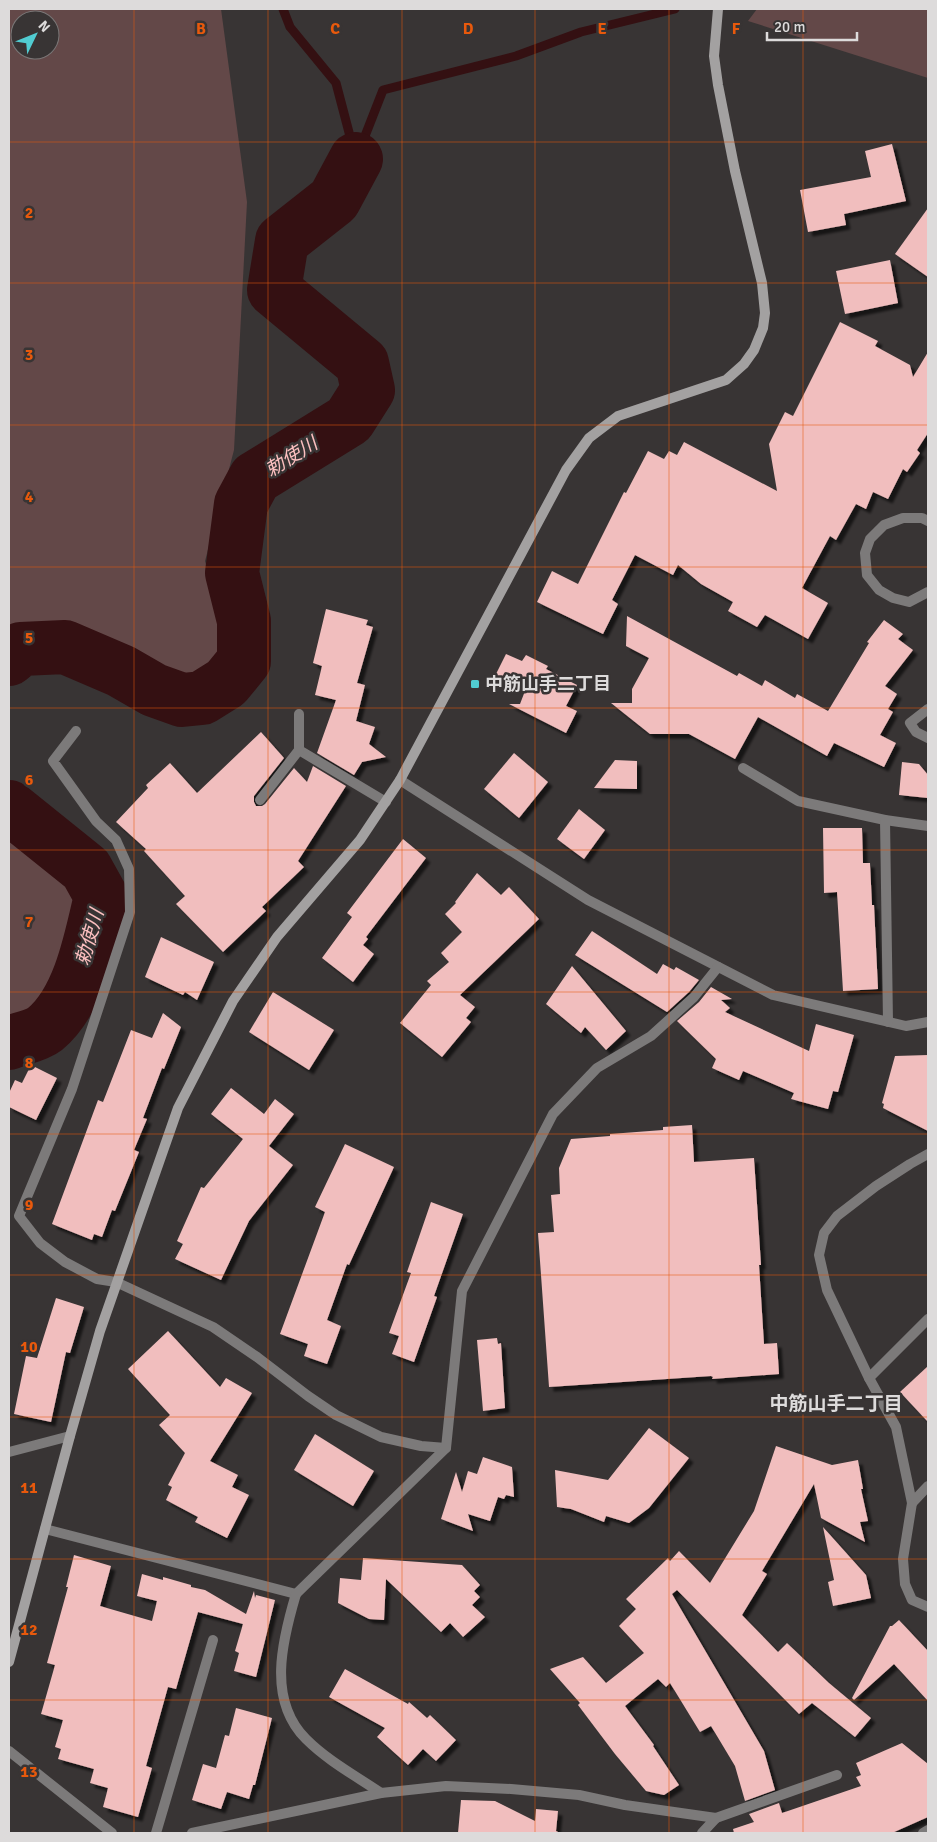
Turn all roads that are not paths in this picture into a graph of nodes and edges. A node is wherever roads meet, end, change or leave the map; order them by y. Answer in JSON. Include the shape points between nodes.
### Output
{"nodes":[{"id":1,"x":718,"y":9,"type":"edge"},
{"id":2,"x":928,"y":521,"type":"edge"},
{"id":3,"x":928,"y":592,"type":"edge"},
{"id":4,"x":928,"y":708,"type":"edge"},
{"id":5,"x":299,"y":714,"type":"dead end"},
{"id":6,"x":76,"y":732,"type":"dead end"},
{"id":7,"x":928,"y":738,"type":"edge"},
{"id":8,"x":299,"y":750,"type":"junction"},
{"id":9,"x":743,"y":768,"type":"dead end"},
{"id":10,"x":400,"y":780,"type":"junction"},
{"id":11,"x":260,"y":800,"type":"dead end"},
{"id":12,"x":386,"y":802,"type":"junction"},
{"id":13,"x":885,"y":820,"type":"junction"},
{"id":14,"x":928,"y":826,"type":"edge"},
{"id":15,"x":718,"y":967,"type":"junction"},
{"id":16,"x":888,"y":1022,"type":"junction"},
{"id":17,"x":928,"y":1022,"type":"edge"},
{"id":18,"x":928,"y":1154,"type":"edge"},
{"id":19,"x":116,"y":1282,"type":"junction"},
{"id":20,"x":928,"y":1319,"type":"edge"},
{"id":21,"x":869,"y":1378,"type":"junction"},
{"id":22,"x":70,"y":1436,"type":"junction"},
{"id":23,"x":446,"y":1448,"type":"junction"},
{"id":24,"x":9,"y":1452,"type":"edge"},
{"id":25,"x":928,"y":1486,"type":"edge"},
{"id":26,"x":912,"y":1503,"type":"junction"},
{"id":27,"x":45,"y":1529,"type":"junction"},
{"id":28,"x":296,"y":1594,"type":"junction"},
{"id":29,"x":928,"y":1607,"type":"edge"},
{"id":30,"x":213,"y":1640,"type":"dead end"},
{"id":31,"x":9,"y":1662,"type":"edge"},
{"id":32,"x":9,"y":1751,"type":"edge"},
{"id":33,"x":837,"y":1775,"type":"dead end"},
{"id":34,"x":381,"y":1792,"type":"junction"},
{"id":35,"x":716,"y":1818,"type":"junction"},
{"id":36,"x":928,"y":1830,"type":"edge"},
{"id":37,"x":112,"y":1833,"type":"edge"},
{"id":38,"x":156,"y":1833,"type":"edge"},
{"id":39,"x":192,"y":1833,"type":"edge"},
{"id":40,"x":702,"y":1833,"type":"edge"},
{"id":41,"x":923,"y":1833,"type":"edge"}],
"edges":[{"from":1,"to":10,"type":"street","via":[[714,56],[718,85],[734,171],[762,283],[765,313],[754,350],[726,380],[618,416],[589,438],[566,470]]},
{"from":2,"to":3,"type":"street","via":[[903,518],[884,525],[870,539],[865,553],[867,575],[879,590],[909,602]]},
{"from":4,"to":7,"type":"street","via":[[910,723],[916,732]]},
{"from":5,"to":8,"type":"street"},
{"from":6,"to":19,"type":"street","via":[[53,761],[96,821],[116,840],[128,869],[130,912],[72,1089],[19,1216],[40,1243],[65,1262],[97,1279]]},
{"from":8,"to":11,"type":"street"},
{"from":8,"to":12,"type":"street"},
{"from":9,"to":13,"type":"street","via":[[798,801]]},
{"from":10,"to":12,"type":"street"},
{"from":10,"to":15,"type":"street","via":[[588,900]]},
{"from":12,"to":19,"type":"street","via":[[360,840],[277,937],[233,1000],[178,1108]]},
{"from":13,"to":14,"type":"street"},
{"from":13,"to":16,"type":"street"},
{"from":15,"to":16,"type":"street","via":[[773,995]]},
{"from":15,"to":23,"type":"street","via":[[694,997],[651,1036],[597,1068],[553,1114],[462,1291]]},
{"from":16,"to":17,"type":"street","via":[[906,1026]]},
{"from":18,"to":21,"type":"street","via":[[876,1186],[837,1216],[824,1233],[819,1255],[827,1290]]},
{"from":19,"to":22,"type":"street"},
{"from":19,"to":23,"type":"street","via":[[213,1326],[336,1415],[381,1437]]},
{"from":20,"to":21,"type":"street"},
{"from":21,"to":26,"type":"street","via":[[896,1427]]},
{"from":22,"to":24,"type":"street"},
{"from":22,"to":27,"type":"street"},
{"from":23,"to":28,"type":"street"},
{"from":25,"to":26,"type":"street"},
{"from":26,"to":29,"type":"street","via":[[903,1559],[905,1584],[912,1600]]},
{"from":27,"to":28,"type":"street"},
{"from":27,"to":31,"type":"street"},
{"from":28,"to":34,"type":"street","via":[[281,1654],[284,1698],[293,1722],[306,1739],[334,1762]]},
{"from":30,"to":38,"type":"street"},
{"from":32,"to":37,"type":"street"},
{"from":33,"to":35,"type":"street"},
{"from":34,"to":35,"type":"street","via":[[446,1786],[511,1789],[579,1795]]},
{"from":34,"to":39,"type":"street"},
{"from":35,"to":40,"type":"street"},
{"from":36,"to":41,"type":"street"}]}
